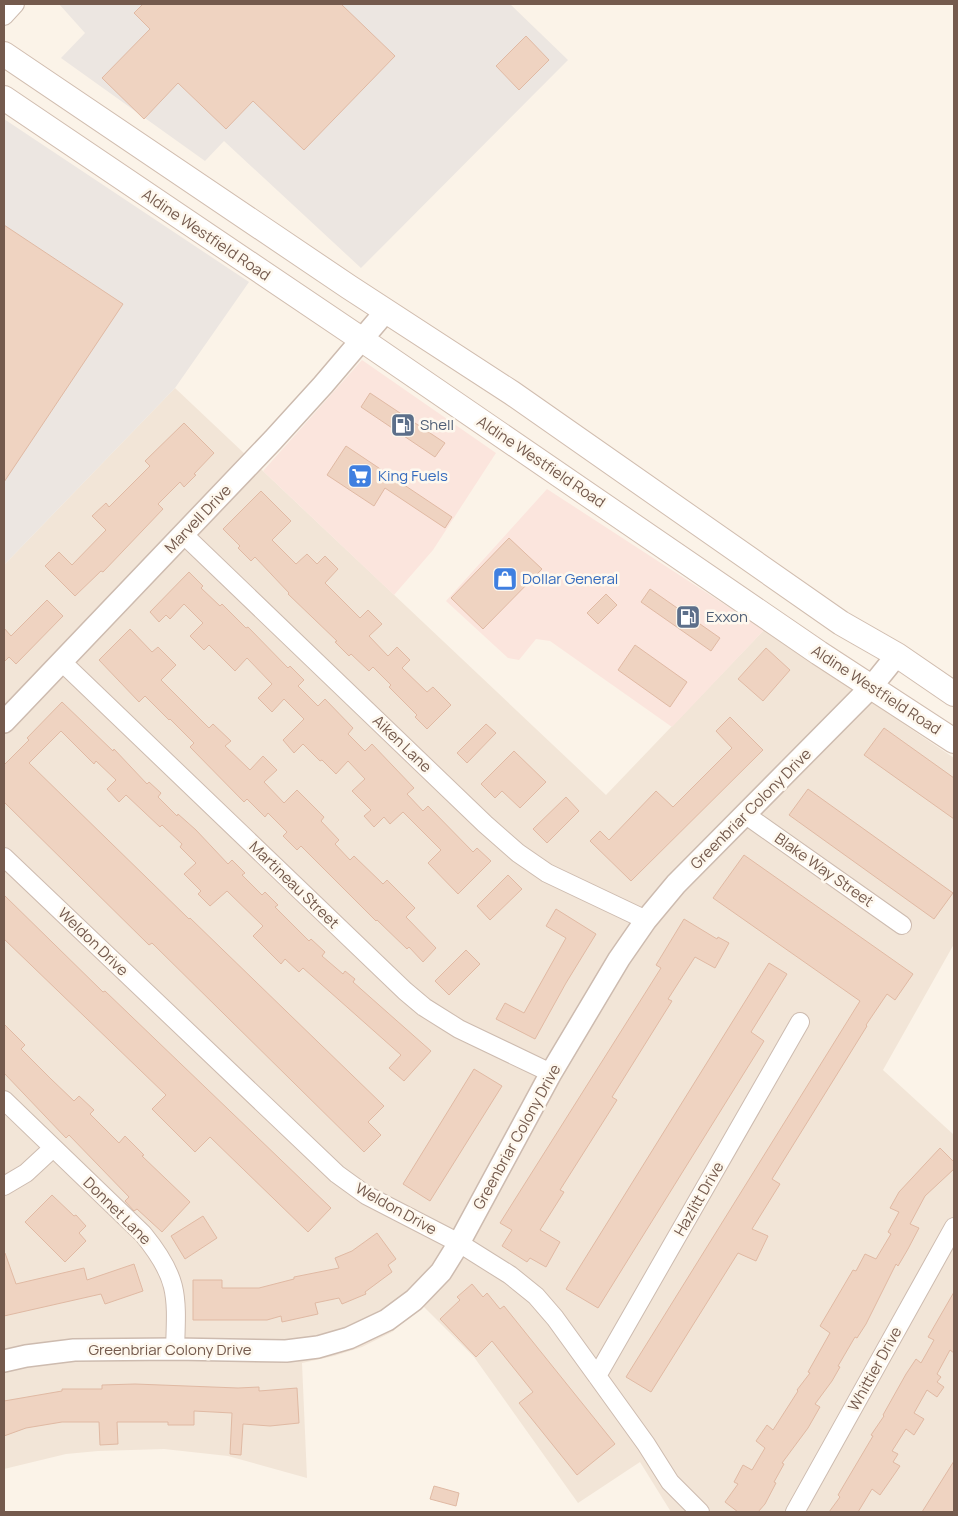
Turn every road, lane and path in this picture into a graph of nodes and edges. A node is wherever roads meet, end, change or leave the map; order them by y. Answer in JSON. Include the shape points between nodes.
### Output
{"nodes":[{"id":1,"x":15,"y":4,"type":"edge"},
{"id":2,"x":4,"y":16,"type":"edge"},
{"id":3,"x":4,"y":54,"type":"edge"},
{"id":4,"x":4,"y":98,"type":"edge"},
{"id":5,"x":386,"y":311,"type":"junction"},
{"id":6,"x":361,"y":339,"type":"junction"},
{"id":7,"x":644,"y":485,"type":"junction"},
{"id":8,"x":622,"y":518,"type":"junction"},
{"id":9,"x":183,"y":534,"type":"junction"},
{"id":10,"x":897,"y":655,"type":"junction"},
{"id":11,"x":62,"y":662,"type":"junction"},
{"id":12,"x":872,"y":686,"type":"junction"},
{"id":13,"x":954,"y":694,"type":"edge"},
{"id":14,"x":4,"y":722,"type":"edge"},
{"id":15,"x":954,"y":742,"type":"edge"},
{"id":16,"x":746,"y":815,"type":"junction"},
{"id":17,"x":4,"y":857,"type":"edge"},
{"id":18,"x":646,"y":920,"type":"junction"},
{"id":19,"x":902,"y":925,"type":"dead end"},
{"id":20,"x":800,"y":1022,"type":"dead end"},
{"id":21,"x":551,"y":1073,"type":"junction"},
{"id":22,"x":4,"y":1100,"type":"edge"},
{"id":23,"x":53,"y":1148,"type":"junction"},
{"id":24,"x":4,"y":1186,"type":"edge"},
{"id":25,"x":954,"y":1227,"type":"edge"},
{"id":26,"x":459,"y":1243,"type":"junction"},
{"id":27,"x":175,"y":1349,"type":"junction"},
{"id":28,"x":4,"y":1361,"type":"edge"},
{"id":29,"x":597,"y":1376,"type":"junction"},
{"id":30,"x":700,"y":1512,"type":"edge"},
{"id":31,"x":795,"y":1512,"type":"edge"}],
"edges":[{"from":1,"to":2,"type":"street"},
{"from":3,"to":5,"type":"main road"},
{"from":4,"to":6,"type":"main road","name":"Aldine Westfield Road"},
{"from":5,"to":6,"type":"street","name":"Marvell Drive"},
{"from":5,"to":7,"type":"main road"},
{"from":6,"to":8,"type":"main road","name":"Aldine Westfield Road"},
{"from":6,"to":9,"type":"street","name":"Marvell Drive","via":[[274,440]]},
{"from":7,"to":8,"type":"main road"},
{"from":7,"to":10,"type":"main road","via":[[841,623]]},
{"from":8,"to":12,"type":"main road","name":"Aldine Westfield Road"},
{"from":9,"to":11,"type":"street","name":"Marvell Drive"},
{"from":9,"to":18,"type":"street","name":"Aiken Lane","via":[[518,853],[547,873]]},
{"from":10,"to":12,"type":"street","name":"Greenbriar Colony Drive"},
{"from":10,"to":13,"type":"main road"},
{"from":11,"to":14,"type":"street","name":"Marvell Drive"},
{"from":11,"to":21,"type":"street","name":"Martineau Street","via":[[424,1007],[459,1029]]},
{"from":12,"to":15,"type":"main road","name":"Aldine Westfield Road"},
{"from":12,"to":16,"type":"street","name":"Greenbriar Colony Drive"},
{"from":16,"to":18,"type":"street","name":"Greenbriar Colony Drive","via":[[676,884]]},
{"from":16,"to":19,"type":"street","name":"Blake Way Street"},
{"from":17,"to":26,"type":"street","name":"Weldon Drive","via":[[338,1174],[366,1195]]},
{"from":18,"to":21,"type":"street","name":"Greenbriar Colony Drive"},
{"from":20,"to":29,"type":"street","name":"Hazlitt Drive"},
{"from":21,"to":26,"type":"street","name":"Greenbriar Colony Drive"},
{"from":22,"to":23,"type":"street","name":"Donnet Lane"},
{"from":23,"to":24,"type":"street","via":[[26,1173]]},
{"from":23,"to":27,"type":"street","name":"Donnet Lane","via":[[143,1234],[167,1268],[175,1294]]},
{"from":25,"to":31,"type":"street","name":"Whittier Drive"},
{"from":26,"to":27,"type":"street","name":"Greenbriar Colony Drive","via":[[440,1272],[414,1300],[387,1320],[349,1338],[318,1347],[286,1351]]},
{"from":26,"to":29,"type":"street","name":"Weldon Drive","via":[[510,1275],[536,1296]]},
{"from":27,"to":28,"type":"street","name":"Greenbriar Colony Drive","via":[[74,1350]]},
{"from":29,"to":30,"type":"street","name":"Weldon Drive","via":[[670,1482]]}]}
